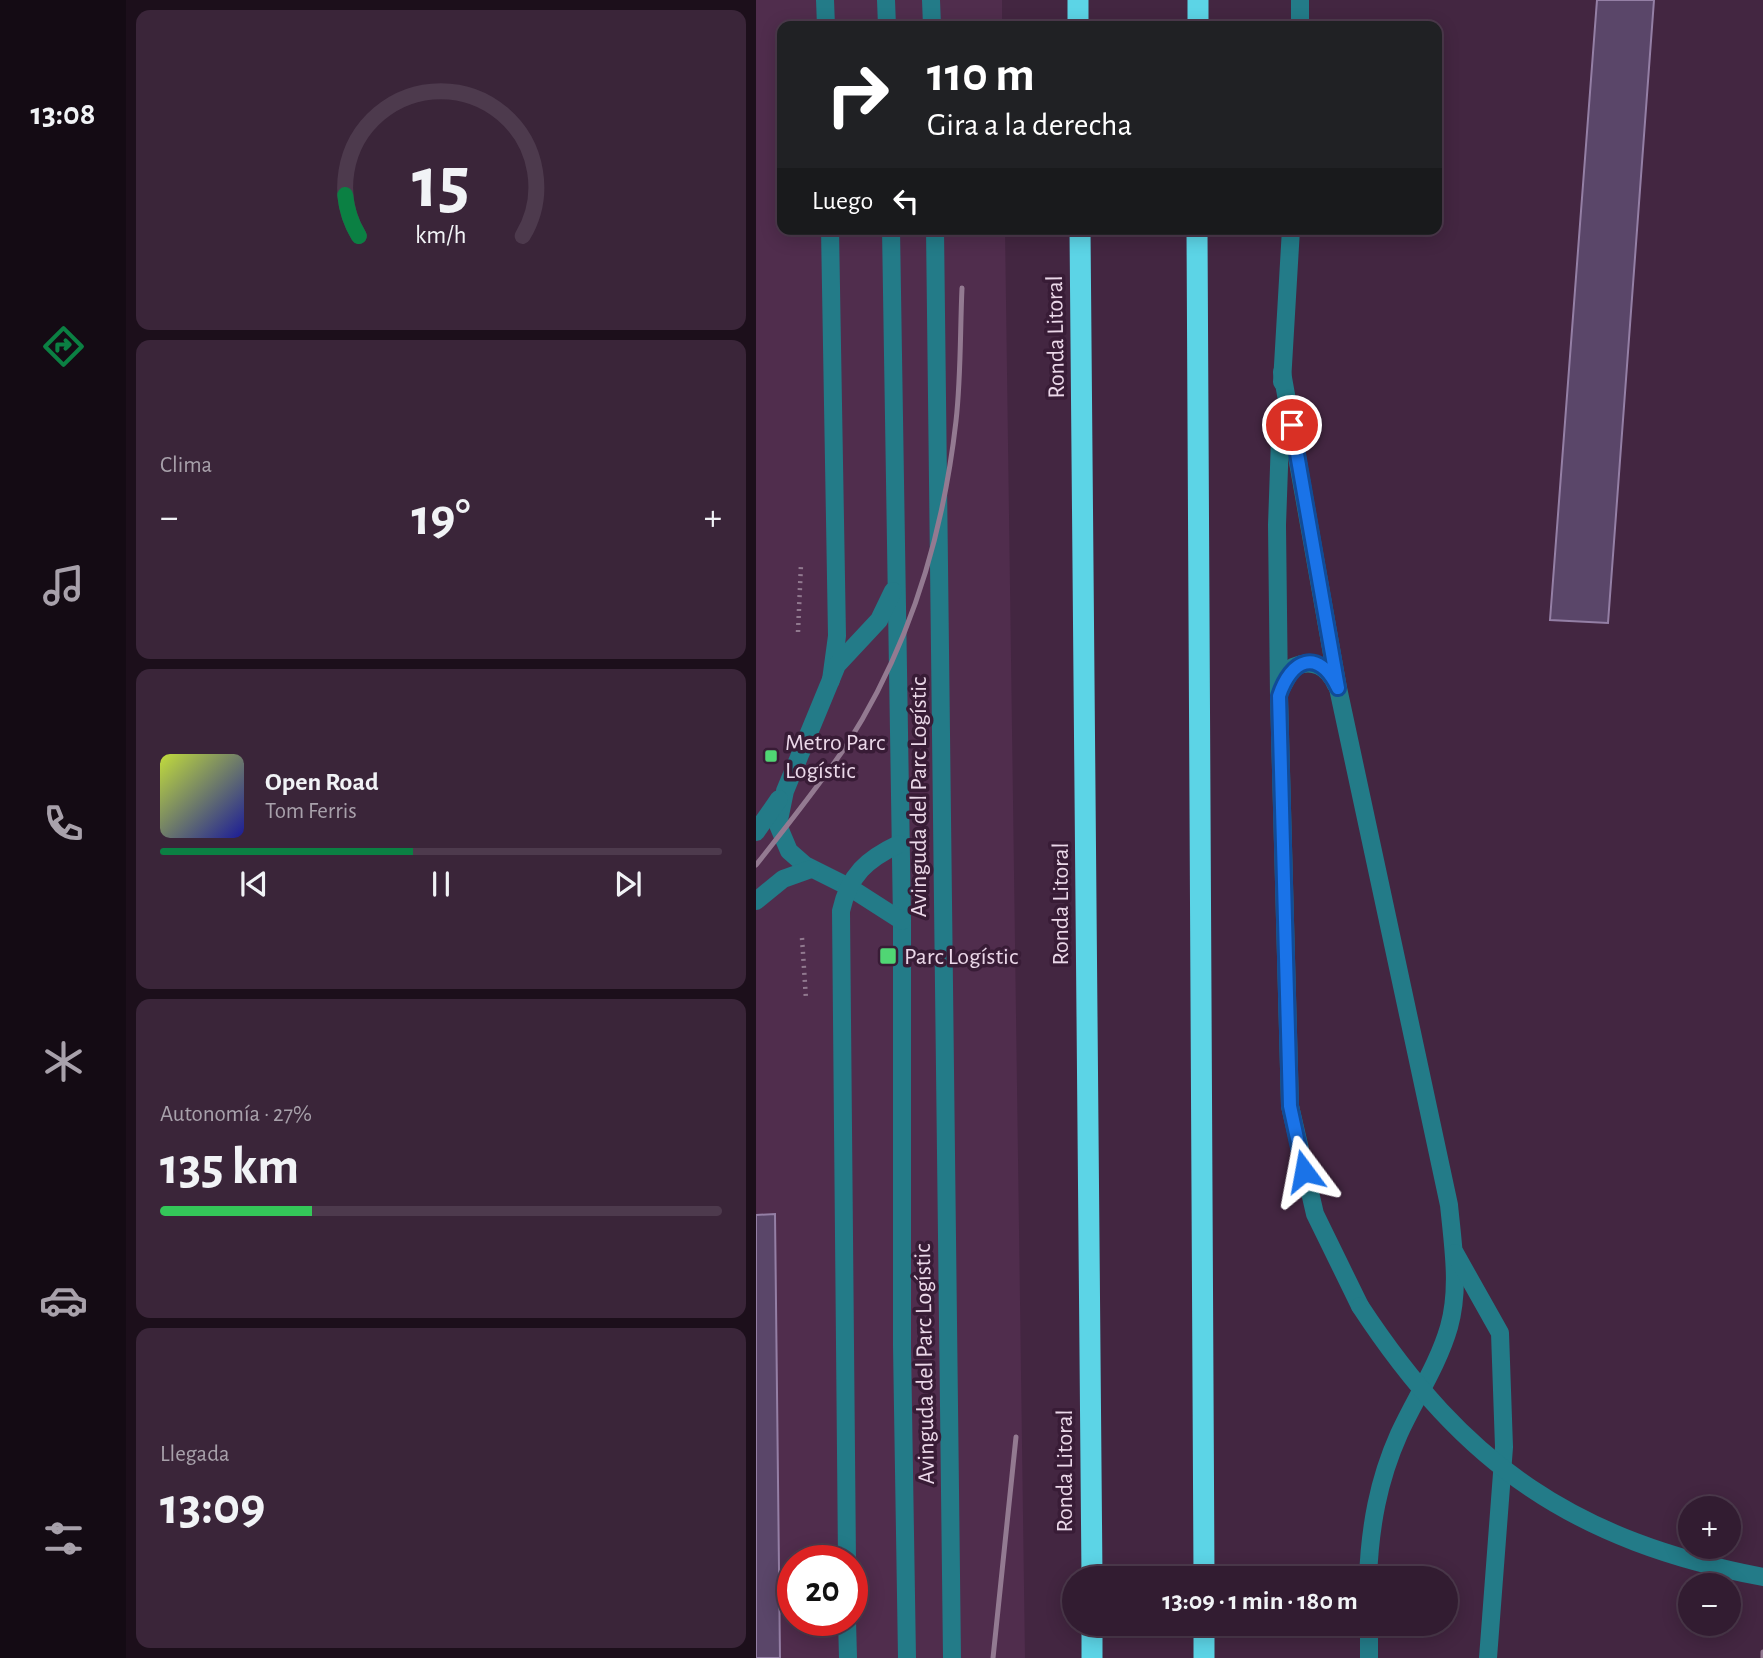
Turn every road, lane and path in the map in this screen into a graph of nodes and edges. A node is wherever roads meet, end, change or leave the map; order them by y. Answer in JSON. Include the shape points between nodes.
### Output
{"nodes":[{"id":1,"x":825,"y":0,"type":"edge"},
{"id":2,"x":886,"y":0,"type":"edge"},
{"id":3,"x":931,"y":0,"type":"edge"},
{"id":4,"x":1077,"y":0,"type":"edge"},
{"id":5,"x":1198,"y":0,"type":"edge"},
{"id":6,"x":1300,"y":0,"type":"edge"},
{"id":7,"x":826,"y":21,"type":"edge"},
{"id":8,"x":887,"y":21,"type":"edge"},
{"id":9,"x":932,"y":21,"type":"edge"},
{"id":10,"x":1078,"y":21,"type":"edge"},
{"id":11,"x":1198,"y":21,"type":"edge"},
{"id":12,"x":1300,"y":21,"type":"edge"},
{"id":13,"x":830,"y":235,"type":"edge"},
{"id":14,"x":891,"y":235,"type":"edge"},
{"id":15,"x":935,"y":235,"type":"edge"},
{"id":16,"x":1080,"y":235,"type":"edge"},
{"id":17,"x":1197,"y":235,"type":"edge"},
{"id":18,"x":1291,"y":235,"type":"edge"},
{"id":19,"x":1282,"y":372,"type":"junction"},
{"id":20,"x":801,"y":564,"type":"dead end"},
{"id":21,"x":896,"y":580,"type":"junction"},
{"id":22,"x":798,"y":632,"type":"dead end"},
{"id":23,"x":831,"y":680,"type":"junction"},
{"id":24,"x":1338,"y":688,"type":"junction"},
{"id":25,"x":1279,"y":696,"type":"junction"},
{"id":26,"x":785,"y":791,"type":"junction"},
{"id":27,"x":756,"y":832,"type":"edge"},
{"id":28,"x":899,"y":844,"type":"junction"},
{"id":29,"x":811,"y":869,"type":"junction"},
{"id":30,"x":849,"y":887,"type":"junction"},
{"id":31,"x":756,"y":901,"type":"edge"},
{"id":32,"x":902,"y":921,"type":"junction"},
{"id":33,"x":802,"y":938,"type":"dead end"},
{"id":34,"x":806,"y":999,"type":"dead end"},
{"id":35,"x":1454,"y":1250,"type":"junction"},
{"id":36,"x":847,"y":1545,"type":"edge"},
{"id":37,"x":1091,"y":1566,"type":"edge"},
{"id":38,"x":1203,"y":1566,"type":"edge"},
{"id":39,"x":1369,"y":1566,"type":"edge"},
{"id":40,"x":1763,"y":1577,"type":"edge"},
{"id":41,"x":847,"y":1636,"type":"edge"},
{"id":42,"x":1092,"y":1636,"type":"edge"},
{"id":43,"x":1204,"y":1636,"type":"edge"},
{"id":44,"x":1369,"y":1636,"type":"edge"},
{"id":45,"x":848,"y":1658,"type":"edge"},
{"id":46,"x":907,"y":1658,"type":"edge"},
{"id":47,"x":953,"y":1658,"type":"edge"},
{"id":48,"x":1092,"y":1658,"type":"edge"},
{"id":49,"x":1204,"y":1658,"type":"edge"},
{"id":50,"x":1369,"y":1658,"type":"edge"},
{"id":51,"x":1488,"y":1658,"type":"edge"}],
"edges":[{"from":1,"to":7,"type":"street"},
{"from":2,"to":8,"type":"street"},
{"from":3,"to":9,"type":"street"},
{"from":4,"to":10,"type":"highway"},
{"from":5,"to":11,"type":"highway"},
{"from":6,"to":12,"type":"street"},
{"from":13,"to":23,"type":"street","name":"Avinguda del Parc Logístic","via":[[837,636]]},
{"from":14,"to":21,"type":"street","name":"Avinguda del Parc Logístic"},
{"from":15,"to":47,"type":"street","name":"Avinguda del Parc Logístic"},
{"from":16,"to":37,"type":"highway","name":"Ronda Litoral"},
{"from":17,"to":38,"type":"highway"},
{"from":18,"to":19,"type":"street"},
{"from":19,"to":24,"type":"street"},
{"from":19,"to":25,"type":"street","via":[[1277,525]]},
{"from":20,"to":22,"type":"path"},
{"from":21,"to":23,"type":"street","name":"Avinguda del Parc Logístic","via":[[879,620],[842,657]]},
{"from":21,"to":28,"type":"street","name":"Avinguda del Parc Logístic"},
{"from":23,"to":26,"type":"street","name":"Avinguda del Parc Logístic"},
{"from":24,"to":25,"type":"street","via":[[1323,667],[1302,663],[1285,677]]},
{"from":24,"to":35,"type":"street","via":[[1447,1194]]},
{"from":25,"to":40,"type":"street","bridge":true,"via":[[1290,1106],[1315,1214],[1360,1306],[1417,1387],[1452,1426],[1529,1488],[1643,1546]]},
{"from":26,"to":27,"type":"street","name":"Avinguda del Parc Logístic"},
{"from":26,"to":29,"type":"street","name":"Avinguda del Parc Logístic","via":[[780,834],[789,851]]},
{"from":28,"to":30,"type":"street","name":"Avinguda del Parc Logístic","via":[[872,856]]},
{"from":28,"to":32,"type":"street","name":"Avinguda del Parc Logístic"},
{"from":29,"to":30,"type":"street","name":"Avinguda del Parc Logístic"},
{"from":29,"to":31,"type":"street","via":[[783,880]]},
{"from":30,"to":32,"type":"street","name":"Avinguda del Parc Logístic"},
{"from":30,"to":36,"type":"street","name":"Avinguda del Parc Logístic","via":[[841,911]]},
{"from":32,"to":46,"type":"street","name":"Avinguda del Parc Logístic"},
{"from":33,"to":34,"type":"path"},
{"from":35,"to":39,"type":"street","via":[[1456,1291],[1449,1327],[1383,1475],[1371,1521]]},
{"from":35,"to":51,"type":"street","via":[[1500,1333],[1504,1447]]},
{"from":41,"to":45,"type":"street"},
{"from":42,"to":48,"type":"highway"},
{"from":43,"to":49,"type":"highway"},
{"from":44,"to":50,"type":"street"}]}
